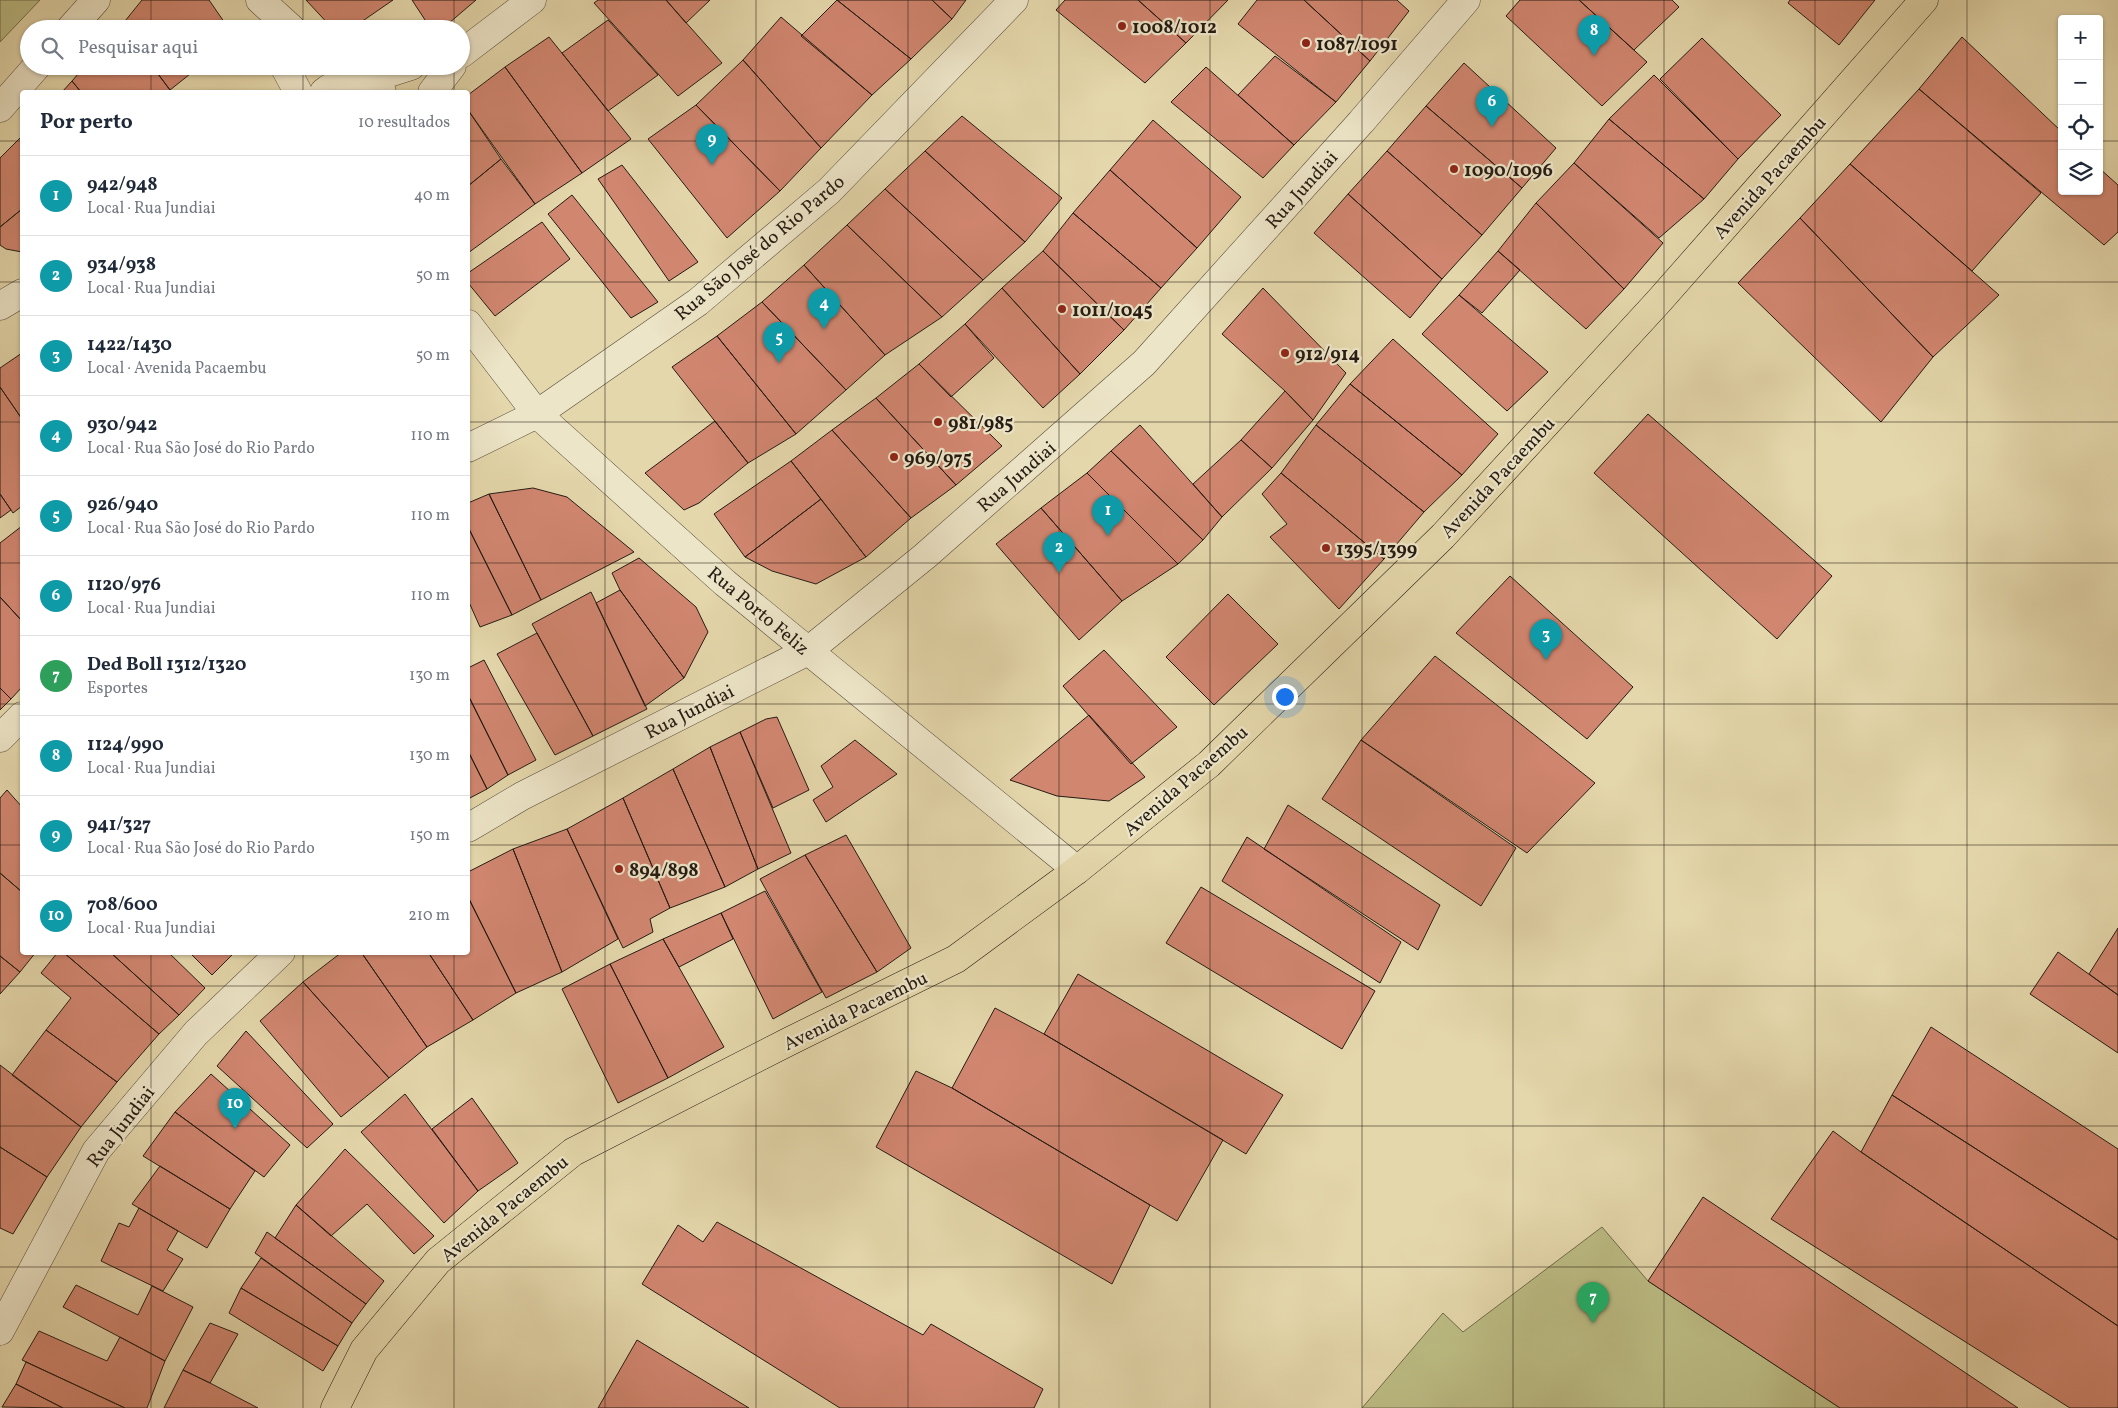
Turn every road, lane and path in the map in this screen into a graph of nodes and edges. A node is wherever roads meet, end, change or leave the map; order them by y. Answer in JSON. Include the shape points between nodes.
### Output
{"nodes":[{"id":1,"x":96,"y":0,"type":"edge"},
{"id":2,"x":258,"y":0,"type":"edge"},
{"id":3,"x":532,"y":0,"type":"edge"},
{"id":4,"x":1014,"y":0,"type":"edge"},
{"id":5,"x":1466,"y":0,"type":"edge"},
{"id":6,"x":1924,"y":0,"type":"edge"},
{"id":7,"x":78,"y":20,"type":"edge"},
{"id":8,"x":264,"y":20,"type":"edge"},
{"id":9,"x":281,"y":20,"type":"edge"},
{"id":10,"x":470,"y":47,"type":"edge"},
{"id":11,"x":29,"y":75,"type":"edge"},
{"id":12,"x":289,"y":75,"type":"edge"},
{"id":13,"x":378,"y":75,"type":"edge"},
{"id":14,"x":445,"y":75,"type":"edge"},
{"id":15,"x":348,"y":83,"type":"edge"},
{"id":16,"x":297,"y":90,"type":"edge"},
{"id":17,"x":434,"y":90,"type":"edge"},
{"id":18,"x":0,"y":108,"type":"edge"},
{"id":19,"x":470,"y":327,"type":"edge"},
{"id":20,"x":537,"y":414,"type":"junction"},
{"id":21,"x":470,"y":447,"type":"edge"},
{"id":22,"x":808,"y":652,"type":"junction"},
{"id":23,"x":20,"y":718,"type":"edge"},
{"id":24,"x":0,"y":738,"type":"edge"},
{"id":25,"x":470,"y":827,"type":"edge"},
{"id":26,"x":1077,"y":870,"type":"junction"},
{"id":27,"x":279,"y":955,"type":"edge"},
{"id":28,"x":0,"y":1330,"type":"edge"},
{"id":29,"x":334,"y":1408,"type":"edge"}],
"edges":[{"from":1,"to":7,"type":"street"},
{"from":2,"to":8,"type":"street"},
{"from":2,"to":9,"type":"street"},
{"from":3,"to":10,"type":"street"},
{"from":4,"to":20,"type":"street","name":"Rua São José do Rio Pardo","via":[[829,190],[698,302]]},
{"from":5,"to":22,"type":"street","name":"Rua Jundiai","via":[[1144,363],[925,556]]},
{"from":6,"to":26,"type":"main road","name":"Avenida Pacaembu","via":[[1659,301],[1443,536],[1209,764]]},
{"from":11,"to":18,"type":"street"},
{"from":12,"to":16,"type":"street"},
{"from":13,"to":15,"type":"street"},
{"from":14,"to":17,"type":"street"},
{"from":19,"to":20,"type":"street","name":"Rua Porto Feliz"},
{"from":20,"to":21,"type":"street","name":"Rua São José do Rio Pardo"},
{"from":20,"to":22,"type":"street","name":"Rua Porto Feliz","via":[[725,583]]},
{"from":22,"to":25,"type":"street","name":"Rua Jundiai","via":[[522,796]]},
{"from":22,"to":26,"type":"street","name":"Rua Porto Feliz"},
{"from":23,"to":24,"type":"street"},
{"from":26,"to":29,"type":"main road","name":"Avenida Pacaembu","via":[[956,959],[572,1152],[438,1261],[364,1350]]},
{"from":27,"to":28,"type":"street","name":"Rua Jundiai","via":[[196,1033],[96,1151]]}]}
